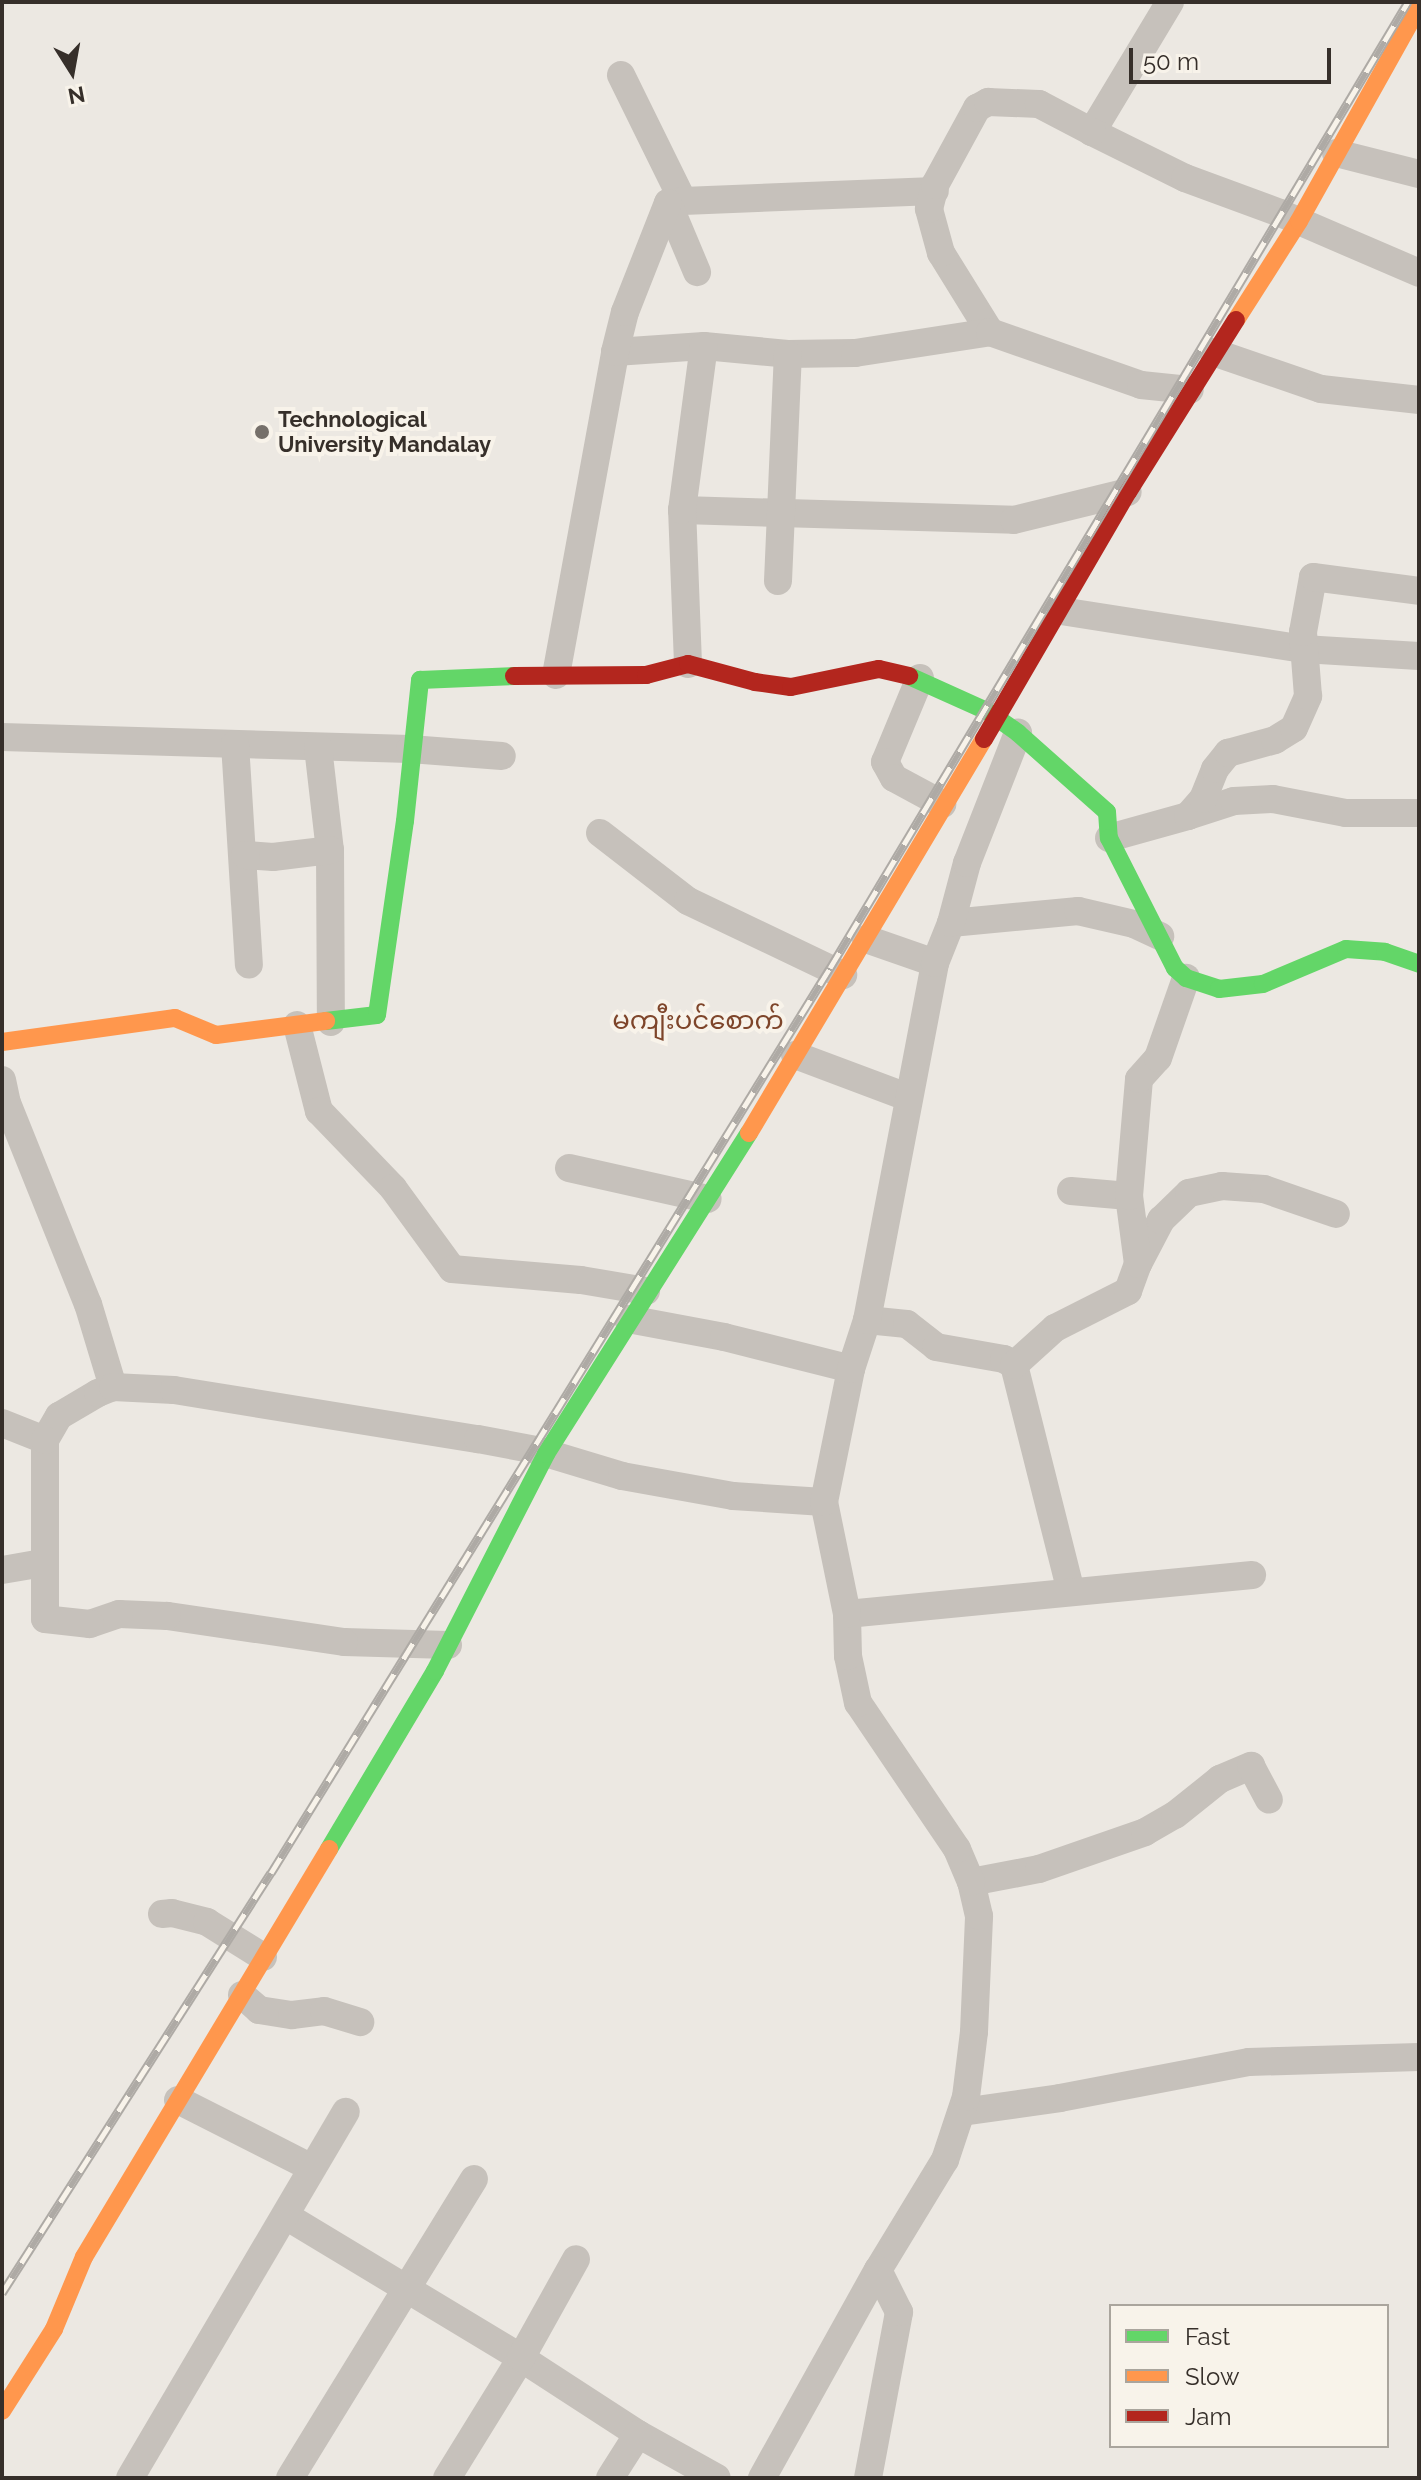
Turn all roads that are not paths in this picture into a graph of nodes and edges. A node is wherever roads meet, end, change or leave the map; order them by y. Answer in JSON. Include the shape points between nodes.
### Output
{"nodes":[{"id":1,"x":1170,"y":2,"type":"edge"},
{"id":2,"x":1396,"y":2,"type":"edge"},
{"id":3,"x":1419,"y":6,"type":"edge"},
{"id":4,"x":1404,"y":31,"type":"junction"},
{"id":5,"x":621,"y":75,"type":"dead end"},
{"id":6,"x":1092,"y":132,"type":"junction"},
{"id":7,"x":1336,"y":153,"type":"junction"},
{"id":8,"x":1419,"y":174,"type":"edge"},
{"id":9,"x":935,"y":191,"type":"junction"},
{"id":10,"x":676,"y":202,"type":"junction"},
{"id":11,"x":1299,"y":221,"type":"junction"},
{"id":12,"x":697,"y":272,"type":"dead end"},
{"id":13,"x":1419,"y":273,"type":"edge"},
{"id":14,"x":990,"y":332,"type":"junction"},
{"id":15,"x":704,"y":346,"type":"junction"},
{"id":16,"x":615,"y":352,"type":"junction"},
{"id":17,"x":1213,"y":352,"type":"junction"},
{"id":18,"x":788,"y":354,"type":"junction"},
{"id":19,"x":1190,"y":390,"type":"junction"},
{"id":20,"x":1419,"y":400,"type":"edge"},
{"id":21,"x":1128,"y":492,"type":"junction"},
{"id":22,"x":682,"y":510,"type":"junction"},
{"id":23,"x":780,"y":513,"type":"junction"},
{"id":24,"x":778,"y":581,"type":"dead end"},
{"id":25,"x":1419,"y":591,"type":"edge"},
{"id":26,"x":1061,"y":611,"type":"junction"},
{"id":27,"x":1303,"y":649,"type":"junction"},
{"id":28,"x":1419,"y":656,"type":"edge"},
{"id":29,"x":688,"y":664,"type":"junction"},
{"id":30,"x":556,"y":675,"type":"junction"},
{"id":31,"x":920,"y":678,"type":"junction"},
{"id":32,"x":1007,"y":726,"type":"junction"},
{"id":33,"x":2,"y":737,"type":"edge"},
{"id":34,"x":235,"y":744,"type":"junction"},
{"id":35,"x":318,"y":747,"type":"junction"},
{"id":36,"x":410,"y":749,"type":"junction"},
{"id":37,"x":502,"y":756,"type":"dead end"},
{"id":38,"x":942,"y":804,"type":"junction"},
{"id":39,"x":1419,"y":813,"type":"edge"},
{"id":40,"x":1188,"y":816,"type":"junction"},
{"id":41,"x":600,"y":833,"type":"dead end"},
{"id":42,"x":1109,"y":838,"type":"junction"},
{"id":43,"x":330,"y":850,"type":"junction"},
{"id":44,"x":245,"y":855,"type":"junction"},
{"id":45,"x":951,"y":923,"type":"junction"},
{"id":46,"x":1160,"y":936,"type":"junction"},
{"id":47,"x":866,"y":939,"type":"junction"},
{"id":48,"x":935,"y":963,"type":"junction"},
{"id":49,"x":1419,"y":964,"type":"edge"},
{"id":50,"x":249,"y":965,"type":"dead end"},
{"id":51,"x":843,"y":975,"type":"junction"},
{"id":52,"x":1186,"y":978,"type":"junction"},
{"id":53,"x":331,"y":1022,"type":"junction"},
{"id":54,"x":297,"y":1025,"type":"junction"},
{"id":55,"x":2,"y":1042,"type":"edge"},
{"id":56,"x":795,"y":1055,"type":"junction"},
{"id":57,"x":2,"y":1080,"type":"edge"},
{"id":58,"x":907,"y":1097,"type":"junction"},
{"id":59,"x":569,"y":1168,"type":"dead end"},
{"id":60,"x":1071,"y":1191,"type":"dead end"},
{"id":61,"x":1129,"y":1196,"type":"junction"},
{"id":62,"x":708,"y":1199,"type":"junction"},
{"id":63,"x":1336,"y":1214,"type":"dead end"},
{"id":64,"x":1138,"y":1264,"type":"junction"},
{"id":65,"x":646,"y":1291,"type":"junction"},
{"id":66,"x":628,"y":1319,"type":"junction"},
{"id":67,"x":867,"y":1320,"type":"junction"},
{"id":68,"x":1014,"y":1365,"type":"junction"},
{"id":69,"x":851,"y":1369,"type":"junction"},
{"id":70,"x":113,"y":1387,"type":"junction"},
{"id":71,"x":2,"y":1423,"type":"edge"},
{"id":72,"x":45,"y":1440,"type":"junction"},
{"id":73,"x":546,"y":1454,"type":"junction"},
{"id":74,"x":824,"y":1502,"type":"junction"},
{"id":75,"x":43,"y":1563,"type":"junction"},
{"id":76,"x":2,"y":1570,"type":"edge"},
{"id":77,"x":1252,"y":1575,"type":"dead end"},
{"id":78,"x":1071,"y":1592,"type":"junction"},
{"id":79,"x":847,"y":1614,"type":"junction"},
{"id":80,"x":448,"y":1645,"type":"junction"},
{"id":81,"x":1269,"y":1800,"type":"dead end"},
{"id":82,"x":971,"y":1882,"type":"junction"},
{"id":83,"x":162,"y":1914,"type":"dead end"},
{"id":84,"x":263,"y":1957,"type":"junction"},
{"id":85,"x":242,"y":1995,"type":"junction"},
{"id":86,"x":360,"y":2022,"type":"dead end"},
{"id":87,"x":1419,"y":2057,"type":"edge"},
{"id":88,"x":178,"y":2100,"type":"junction"},
{"id":89,"x":346,"y":2112,"type":"dead end"},
{"id":90,"x":962,"y":2112,"type":"junction"},
{"id":91,"x":312,"y":2168,"type":"junction"},
{"id":92,"x":474,"y":2179,"type":"dead end"},
{"id":93,"x":286,"y":2216,"type":"junction"},
{"id":94,"x":576,"y":2259,"type":"dead end"},
{"id":95,"x":878,"y":2270,"type":"junction"},
{"id":96,"x":407,"y":2291,"type":"junction"},
{"id":97,"x":521,"y":2358,"type":"junction"},
{"id":98,"x":2,"y":2411,"type":"edge"},
{"id":99,"x":638,"y":2434,"type":"junction"},
{"id":100,"x":130,"y":2478,"type":"edge"},
{"id":101,"x":290,"y":2478,"type":"edge"},
{"id":102,"x":447,"y":2478,"type":"edge"},
{"id":103,"x":610,"y":2478,"type":"edge"},
{"id":104,"x":717,"y":2478,"type":"edge"},
{"id":105,"x":762,"y":2478,"type":"edge"},
{"id":106,"x":868,"y":2478,"type":"edge"}],
"edges":[{"from":1,"to":6,"type":"street"},
{"from":2,"to":4,"type":"street","via":[[1403,12]]},
{"from":3,"to":4,"type":"street"},
{"from":4,"to":7,"type":"street"},
{"from":5,"to":10,"type":"street"},
{"from":6,"to":9,"type":"street","via":[[1039,104],[988,102],[977,108]]},
{"from":6,"to":11,"type":"street","via":[[1185,178]]},
{"from":7,"to":8,"type":"street"},
{"from":7,"to":11,"type":"street"},
{"from":9,"to":10,"type":"street"},
{"from":9,"to":14,"type":"street","via":[[929,209],[941,253]]},
{"from":10,"to":12,"type":"street"},
{"from":10,"to":16,"type":"street","via":[[625,312]]},
{"from":11,"to":13,"type":"street"},
{"from":11,"to":17,"type":"street"},
{"from":14,"to":18,"type":"street","via":[[855,353]]},
{"from":14,"to":19,"type":"street","via":[[1141,385]]},
{"from":15,"to":16,"type":"street"},
{"from":15,"to":18,"type":"street"},
{"from":15,"to":22,"type":"street"},
{"from":16,"to":30,"type":"street"},
{"from":17,"to":19,"type":"street"},
{"from":17,"to":20,"type":"street","via":[[1321,389]]},
{"from":18,"to":23,"type":"street"},
{"from":19,"to":21,"type":"street"},
{"from":21,"to":23,"type":"street","via":[[1014,520]]},
{"from":21,"to":26,"type":"street"},
{"from":22,"to":23,"type":"street"},
{"from":22,"to":29,"type":"street"},
{"from":23,"to":24,"type":"street"},
{"from":25,"to":27,"type":"street","via":[[1313,577]]},
{"from":26,"to":27,"type":"street"},
{"from":26,"to":32,"type":"street"},
{"from":27,"to":28,"type":"street"},
{"from":27,"to":40,"type":"street","via":[[1308,696],[1294,728],[1275,740],[1228,753]]},
{"from":29,"to":30,"type":"street","via":[[646,675]]},
{"from":29,"to":31,"type":"street","via":[[791,687],[879,669]]},
{"from":30,"to":36,"type":"street","via":[[420,680]]},
{"from":31,"to":32,"type":"street"},
{"from":31,"to":38,"type":"street","via":[[885,762],[894,778]]},
{"from":32,"to":38,"type":"street"},
{"from":32,"to":42,"type":"street","via":[[1107,812]]},
{"from":32,"to":45,"type":"street"},
{"from":33,"to":34,"type":"street"},
{"from":34,"to":35,"type":"street"},
{"from":34,"to":44,"type":"street"},
{"from":35,"to":36,"type":"street"},
{"from":35,"to":43,"type":"street"},
{"from":36,"to":37,"type":"street"},
{"from":36,"to":53,"type":"street","via":[[379,1013]]},
{"from":38,"to":47,"type":"street"},
{"from":39,"to":40,"type":"street","via":[[1346,813],[1273,799],[1234,801]]},
{"from":40,"to":42,"type":"street"},
{"from":41,"to":51,"type":"street","via":[[688,901]]},
{"from":42,"to":46,"type":"street"},
{"from":43,"to":44,"type":"street"},
{"from":43,"to":53,"type":"street"},
{"from":44,"to":50,"type":"street"},
{"from":45,"to":46,"type":"street","via":[[1078,911]]},
{"from":45,"to":48,"type":"street"},
{"from":46,"to":52,"type":"street","via":[[1175,968]]},
{"from":47,"to":48,"type":"street"},
{"from":47,"to":51,"type":"street"},
{"from":48,"to":58,"type":"street"},
{"from":49,"to":52,"type":"street","via":[[1385,952],[1346,949],[1263,984],[1219,989]]},
{"from":51,"to":56,"type":"street"},
{"from":52,"to":61,"type":"street","via":[[1158,1058],[1139,1079]]},
{"from":53,"to":54,"type":"street"},
{"from":54,"to":55,"type":"street","via":[[216,1035],[175,1018]]},
{"from":54,"to":65,"type":"street","via":[[319,1111],[393,1188],[452,1269]]},
{"from":56,"to":58,"type":"street"},
{"from":56,"to":62,"type":"street"},
{"from":57,"to":70,"type":"street","via":[[88,1304]]},
{"from":58,"to":67,"type":"street"},
{"from":59,"to":62,"type":"street"},
{"from":60,"to":61,"type":"street"},
{"from":61,"to":64,"type":"street"},
{"from":62,"to":65,"type":"street"},
{"from":63,"to":64,"type":"street","via":[[1264,1189],[1222,1186],[1189,1193],[1161,1220]]},
{"from":64,"to":68,"type":"street","via":[[1128,1291],[1055,1328]]},
{"from":65,"to":66,"type":"street"},
{"from":66,"to":69,"type":"street"},
{"from":66,"to":73,"type":"street"},
{"from":67,"to":68,"type":"street","via":[[907,1324],[936,1347]]},
{"from":67,"to":69,"type":"street"},
{"from":68,"to":78,"type":"street"},
{"from":69,"to":74,"type":"street"},
{"from":70,"to":72,"type":"street","via":[[59,1416]]},
{"from":70,"to":73,"type":"street","via":[[270,1403]]},
{"from":71,"to":72,"type":"street"},
{"from":72,"to":75,"type":"street"},
{"from":73,"to":74,"type":"street","via":[[622,1476],[733,1496]]},
{"from":73,"to":80,"type":"street"},
{"from":74,"to":79,"type":"street"},
{"from":75,"to":76,"type":"street"},
{"from":75,"to":80,"type":"street","via":[[45,1619],[90,1624],[119,1614],[167,1616],[344,1642]]},
{"from":77,"to":78,"type":"street"},
{"from":78,"to":79,"type":"street"},
{"from":79,"to":82,"type":"street","via":[[848,1656],[858,1703],[957,1849]]},
{"from":80,"to":84,"type":"street"},
{"from":81,"to":82,"type":"street","via":[[1251,1766],[1220,1779],[1145,1832],[1039,1869]]},
{"from":82,"to":90,"type":"street","via":[[979,1916],[978,1958]]},
{"from":83,"to":84,"type":"street","via":[[207,1922]]},
{"from":84,"to":85,"type":"street"},
{"from":85,"to":86,"type":"street","via":[[259,2010],[292,2015],[324,2011]]},
{"from":85,"to":88,"type":"street"},
{"from":87,"to":90,"type":"street","via":[[1249,2062]]},
{"from":88,"to":91,"type":"street"},
{"from":88,"to":98,"type":"street","via":[[84,2257],[54,2329]]},
{"from":89,"to":91,"type":"street"},
{"from":90,"to":95,"type":"street","via":[[945,2160]]},
{"from":91,"to":93,"type":"street"},
{"from":92,"to":96,"type":"street"},
{"from":93,"to":96,"type":"street"},
{"from":93,"to":100,"type":"street"},
{"from":94,"to":97,"type":"street"},
{"from":95,"to":105,"type":"street"},
{"from":95,"to":106,"type":"street","via":[[899,2312]]},
{"from":96,"to":97,"type":"street"},
{"from":96,"to":101,"type":"street"},
{"from":97,"to":99,"type":"street"},
{"from":97,"to":102,"type":"street"},
{"from":99,"to":103,"type":"street"},
{"from":99,"to":104,"type":"street"}]}
